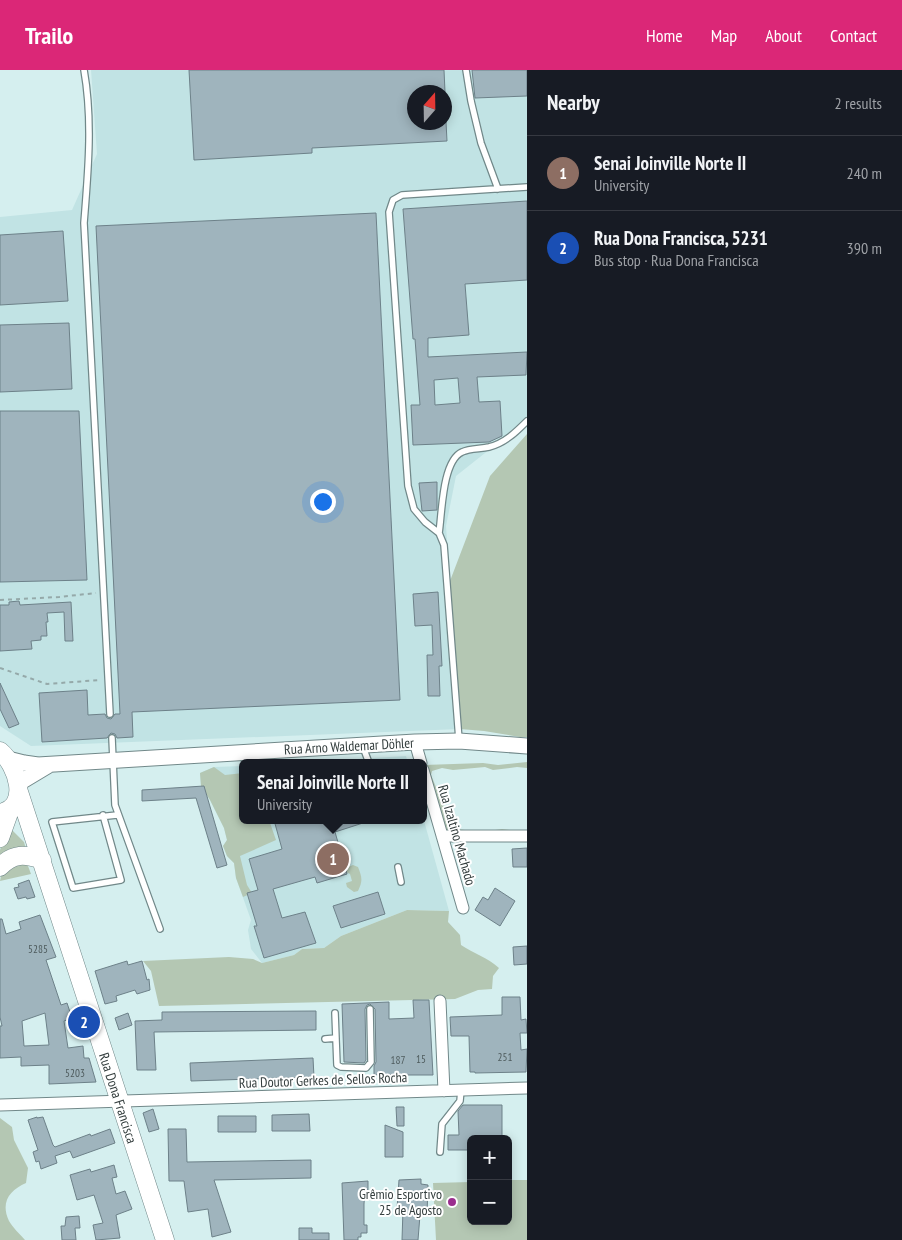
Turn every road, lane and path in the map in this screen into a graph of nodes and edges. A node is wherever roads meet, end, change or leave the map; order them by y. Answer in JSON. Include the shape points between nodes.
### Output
{"nodes":[{"id":1,"x":84,"y":70,"type":"edge"},
{"id":2,"x":466,"y":70,"type":"edge"},
{"id":3,"x":527,"y":187,"type":"edge"},
{"id":4,"x":498,"y":189,"type":"junction"},
{"id":5,"x":527,"y":421,"type":"edge"},
{"id":6,"x":439,"y":533,"type":"junction"},
{"id":7,"x":103,"y":592,"type":"junction"},
{"id":8,"x":0,"y":600,"type":"edge"},
{"id":9,"x":0,"y":668,"type":"edge"},
{"id":10,"x":108,"y":679,"type":"junction"},
{"id":11,"x":110,"y":714,"type":"dead end"},
{"id":12,"x":112,"y":738,"type":"dead end"},
{"id":13,"x":459,"y":741,"type":"junction"},
{"id":14,"x":415,"y":742,"type":"junction"},
{"id":15,"x":362,"y":745,"type":"junction"},
{"id":16,"x":527,"y":746,"type":"edge"},
{"id":17,"x":2,"y":753,"type":"edge"},
{"id":18,"x":367,"y":759,"type":"edge"},
{"id":19,"x":420,"y":759,"type":"edge"},
{"id":20,"x":112,"y":760,"type":"junction"},
{"id":21,"x":51,"y":764,"type":"junction"},
{"id":22,"x":427,"y":784,"type":"edge"},
{"id":23,"x":19,"y":788,"type":"junction"},
{"id":24,"x":5,"y":812,"type":"edge"},
{"id":25,"x":103,"y":815,"type":"junction"},
{"id":26,"x":118,"y":815,"type":"junction"},
{"id":27,"x":442,"y":836,"type":"junction"},
{"id":28,"x":527,"y":836,"type":"edge"},
{"id":29,"x":0,"y":838,"type":"edge"},
{"id":30,"x":36,"y":842,"type":"junction"},
{"id":31,"x":42,"y":860,"type":"junction"},
{"id":32,"x":0,"y":867,"type":"edge"},
{"id":33,"x":398,"y":867,"type":"dead end"},
{"id":34,"x":401,"y":882,"type":"dead end"},
{"id":35,"x":463,"y":908,"type":"dead end"},
{"id":36,"x":160,"y":929,"type":"dead end"},
{"id":37,"x":440,"y":1001,"type":"dead end"},
{"id":38,"x":370,"y":1009,"type":"dead end"},
{"id":39,"x":335,"y":1013,"type":"dead end"},
{"id":40,"x":336,"y":1038,"type":"junction"},
{"id":41,"x":325,"y":1039,"type":"dead end"},
{"id":42,"x":527,"y":1088,"type":"edge"},
{"id":43,"x":461,"y":1090,"type":"junction"},
{"id":44,"x":444,"y":1091,"type":"junction"},
{"id":45,"x":119,"y":1101,"type":"junction"},
{"id":46,"x":0,"y":1105,"type":"edge"},
{"id":47,"x":440,"y":1152,"type":"dead end"},
{"id":48,"x":165,"y":1240,"type":"edge"}],
"edges":[{"from":1,"to":7,"type":"lane","via":[[90,144],[84,223]]},
{"from":2,"to":4,"type":"lane","via":[[481,143]]},
{"from":3,"to":4,"type":"lane"},
{"from":4,"to":6,"type":"lane","via":[[402,195],[393,200],[389,212],[408,486],[414,509]]},
{"from":5,"to":6,"type":"lane","via":[[498,444],[460,452],[446,476]]},
{"from":6,"to":13,"type":"lane","via":[[444,545]]},
{"from":7,"to":8,"type":"path"},
{"from":7,"to":10,"type":"lane"},
{"from":9,"to":10,"type":"path","via":[[47,684]]},
{"from":10,"to":11,"type":"lane"},
{"from":12,"to":20,"type":"lane"},
{"from":13,"to":14,"type":"main road","name":"Rua Arno Waldemar Döhler"},
{"from":13,"to":16,"type":"main road","name":"Rua Arno Waldemar Döhler"},
{"from":14,"to":15,"type":"main road","name":"Rua Arno Waldemar Döhler"},
{"from":14,"to":19,"type":"street"},
{"from":15,"to":18,"type":"lane"},
{"from":15,"to":20,"type":"main road","name":"Rua Arno Waldemar Döhler"},
{"from":17,"to":21,"type":"main road","name":"Rua Arno Waldemar Döhler","via":[[24,764]]},
{"from":17,"to":23,"type":"main road","name":"Rua Dona Francisca","via":[[13,767]]},
{"from":20,"to":21,"type":"main road","name":"Rua Arno Waldemar Döhler"},
{"from":20,"to":26,"type":"lane"},
{"from":21,"to":23,"type":"main road","name":"Rua Arno Waldemar Döhler"},
{"from":22,"to":27,"type":"street","name":"Rua Izaltino Machado"},
{"from":23,"to":24,"type":"main road","via":[[16,802]]},
{"from":23,"to":30,"type":"main road","name":"Rua Dona Francisca"},
{"from":24,"to":29,"type":"main road"},
{"from":24,"to":30,"type":"main road","name":"Rua Dona Francisca"},
{"from":25,"to":25,"type":"lane","via":[[52,822],[73,888],[121,880]]},
{"from":25,"to":26,"type":"lane"},
{"from":26,"to":36,"type":"lane"},
{"from":27,"to":28,"type":"street"},
{"from":27,"to":35,"type":"street","name":"Rua Izaltino Machado"},
{"from":30,"to":31,"type":"main road","name":"Rua Dona Francisca"},
{"from":31,"to":32,"type":"main road","via":[[18,855]]},
{"from":31,"to":45,"type":"main road","name":"Rua Dona Francisca"},
{"from":33,"to":34,"type":"lane"},
{"from":37,"to":44,"type":"street"},
{"from":38,"to":40,"type":"lane","via":[[370,1065],[366,1068],[339,1066]]},
{"from":39,"to":40,"type":"lane"},
{"from":40,"to":41,"type":"lane"},
{"from":42,"to":43,"type":"street","name":"Rua Doutor Gerkes de Sellos Rocha"},
{"from":43,"to":44,"type":"street","name":"Rua Doutor Gerkes de Sellos Rocha"},
{"from":43,"to":47,"type":"lane","via":[[460,1100],[442,1124]]},
{"from":44,"to":45,"type":"street","name":"Rua Doutor Gerkes de Sellos Rocha"},
{"from":45,"to":46,"type":"street","name":"Rua Doutor Gerkes de Sellos Rocha"},
{"from":45,"to":48,"type":"main road","name":"Rua Dona Francisca"}]}
